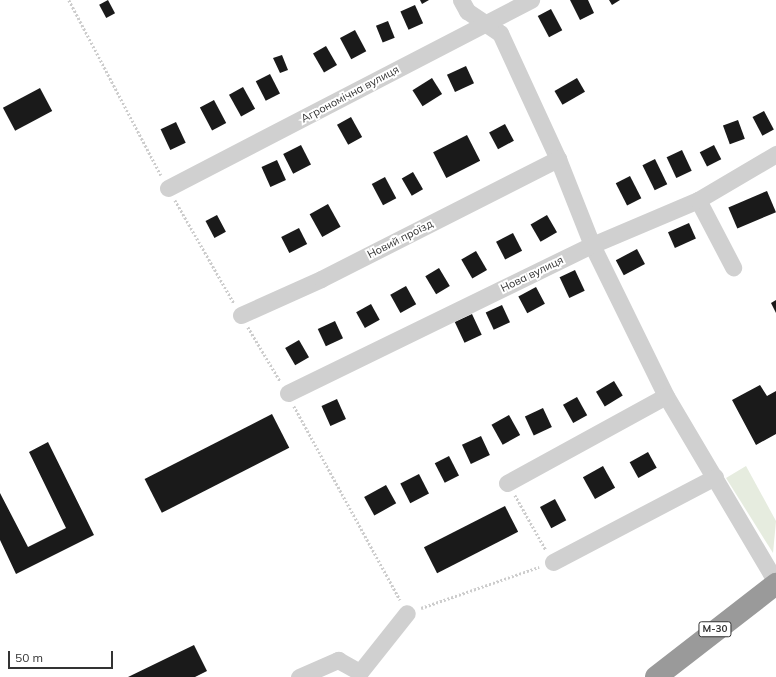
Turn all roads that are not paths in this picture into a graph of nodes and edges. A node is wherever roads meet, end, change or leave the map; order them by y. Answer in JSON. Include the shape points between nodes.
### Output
{"nodes":[{"id":1,"x":461,"y":0,"type":"edge"},
{"id":2,"x":531,"y":0,"type":"edge"},
{"id":3,"x":486,"y":22,"type":"junction"},
{"id":4,"x":776,"y":154,"type":"edge"},
{"id":5,"x":558,"y":159,"type":"junction"},
{"id":6,"x":168,"y":188,"type":"road end"},
{"id":7,"x":698,"y":200,"type":"junction"},
{"id":8,"x":592,"y":245,"type":"junction"},
{"id":9,"x":733,"y":267,"type":"dead end"},
{"id":10,"x":241,"y":315,"type":"dead end"},
{"id":11,"x":288,"y":393,"type":"dead end"},
{"id":12,"x":666,"y":396,"type":"junction"},
{"id":13,"x":715,"y":477,"type":"junction"},
{"id":14,"x":507,"y":483,"type":"road end"},
{"id":15,"x":553,"y":562,"type":"road end"},
{"id":16,"x":776,"y":583,"type":"edge"},
{"id":17,"x":407,"y":613,"type":"road end"},
{"id":18,"x":362,"y":674,"type":"edge"},
{"id":19,"x":299,"y":677,"type":"edge"},
{"id":20,"x":656,"y":677,"type":"edge"}],
"edges":[{"from":1,"to":3,"type":"street","via":[[467,11]]},
{"from":2,"to":3,"type":"street","name":"Агрономічна вулиця"},
{"from":3,"to":5,"type":"street","via":[[500,33]]},
{"from":3,"to":6,"type":"street","name":"Агрономічна вулиця"},
{"from":4,"to":7,"type":"street","name":"Нова вулиця"},
{"from":5,"to":8,"type":"street"},
{"from":5,"to":10,"type":"street","name":"Новий проїзд","via":[[321,279]]},
{"from":7,"to":8,"type":"street","name":"Нова вулиця"},
{"from":7,"to":9,"type":"street"},
{"from":8,"to":11,"type":"street","name":"Нова вулиця"},
{"from":8,"to":12,"type":"street"},
{"from":12,"to":13,"type":"street"},
{"from":12,"to":14,"type":"street"},
{"from":13,"to":15,"type":"street"},
{"from":13,"to":16,"type":"street"},
{"from":16,"to":20,"type":"highway","number":"М-30"},
{"from":17,"to":18,"type":"street"},
{"from":18,"to":19,"type":"street","via":[[338,660]]}]}
